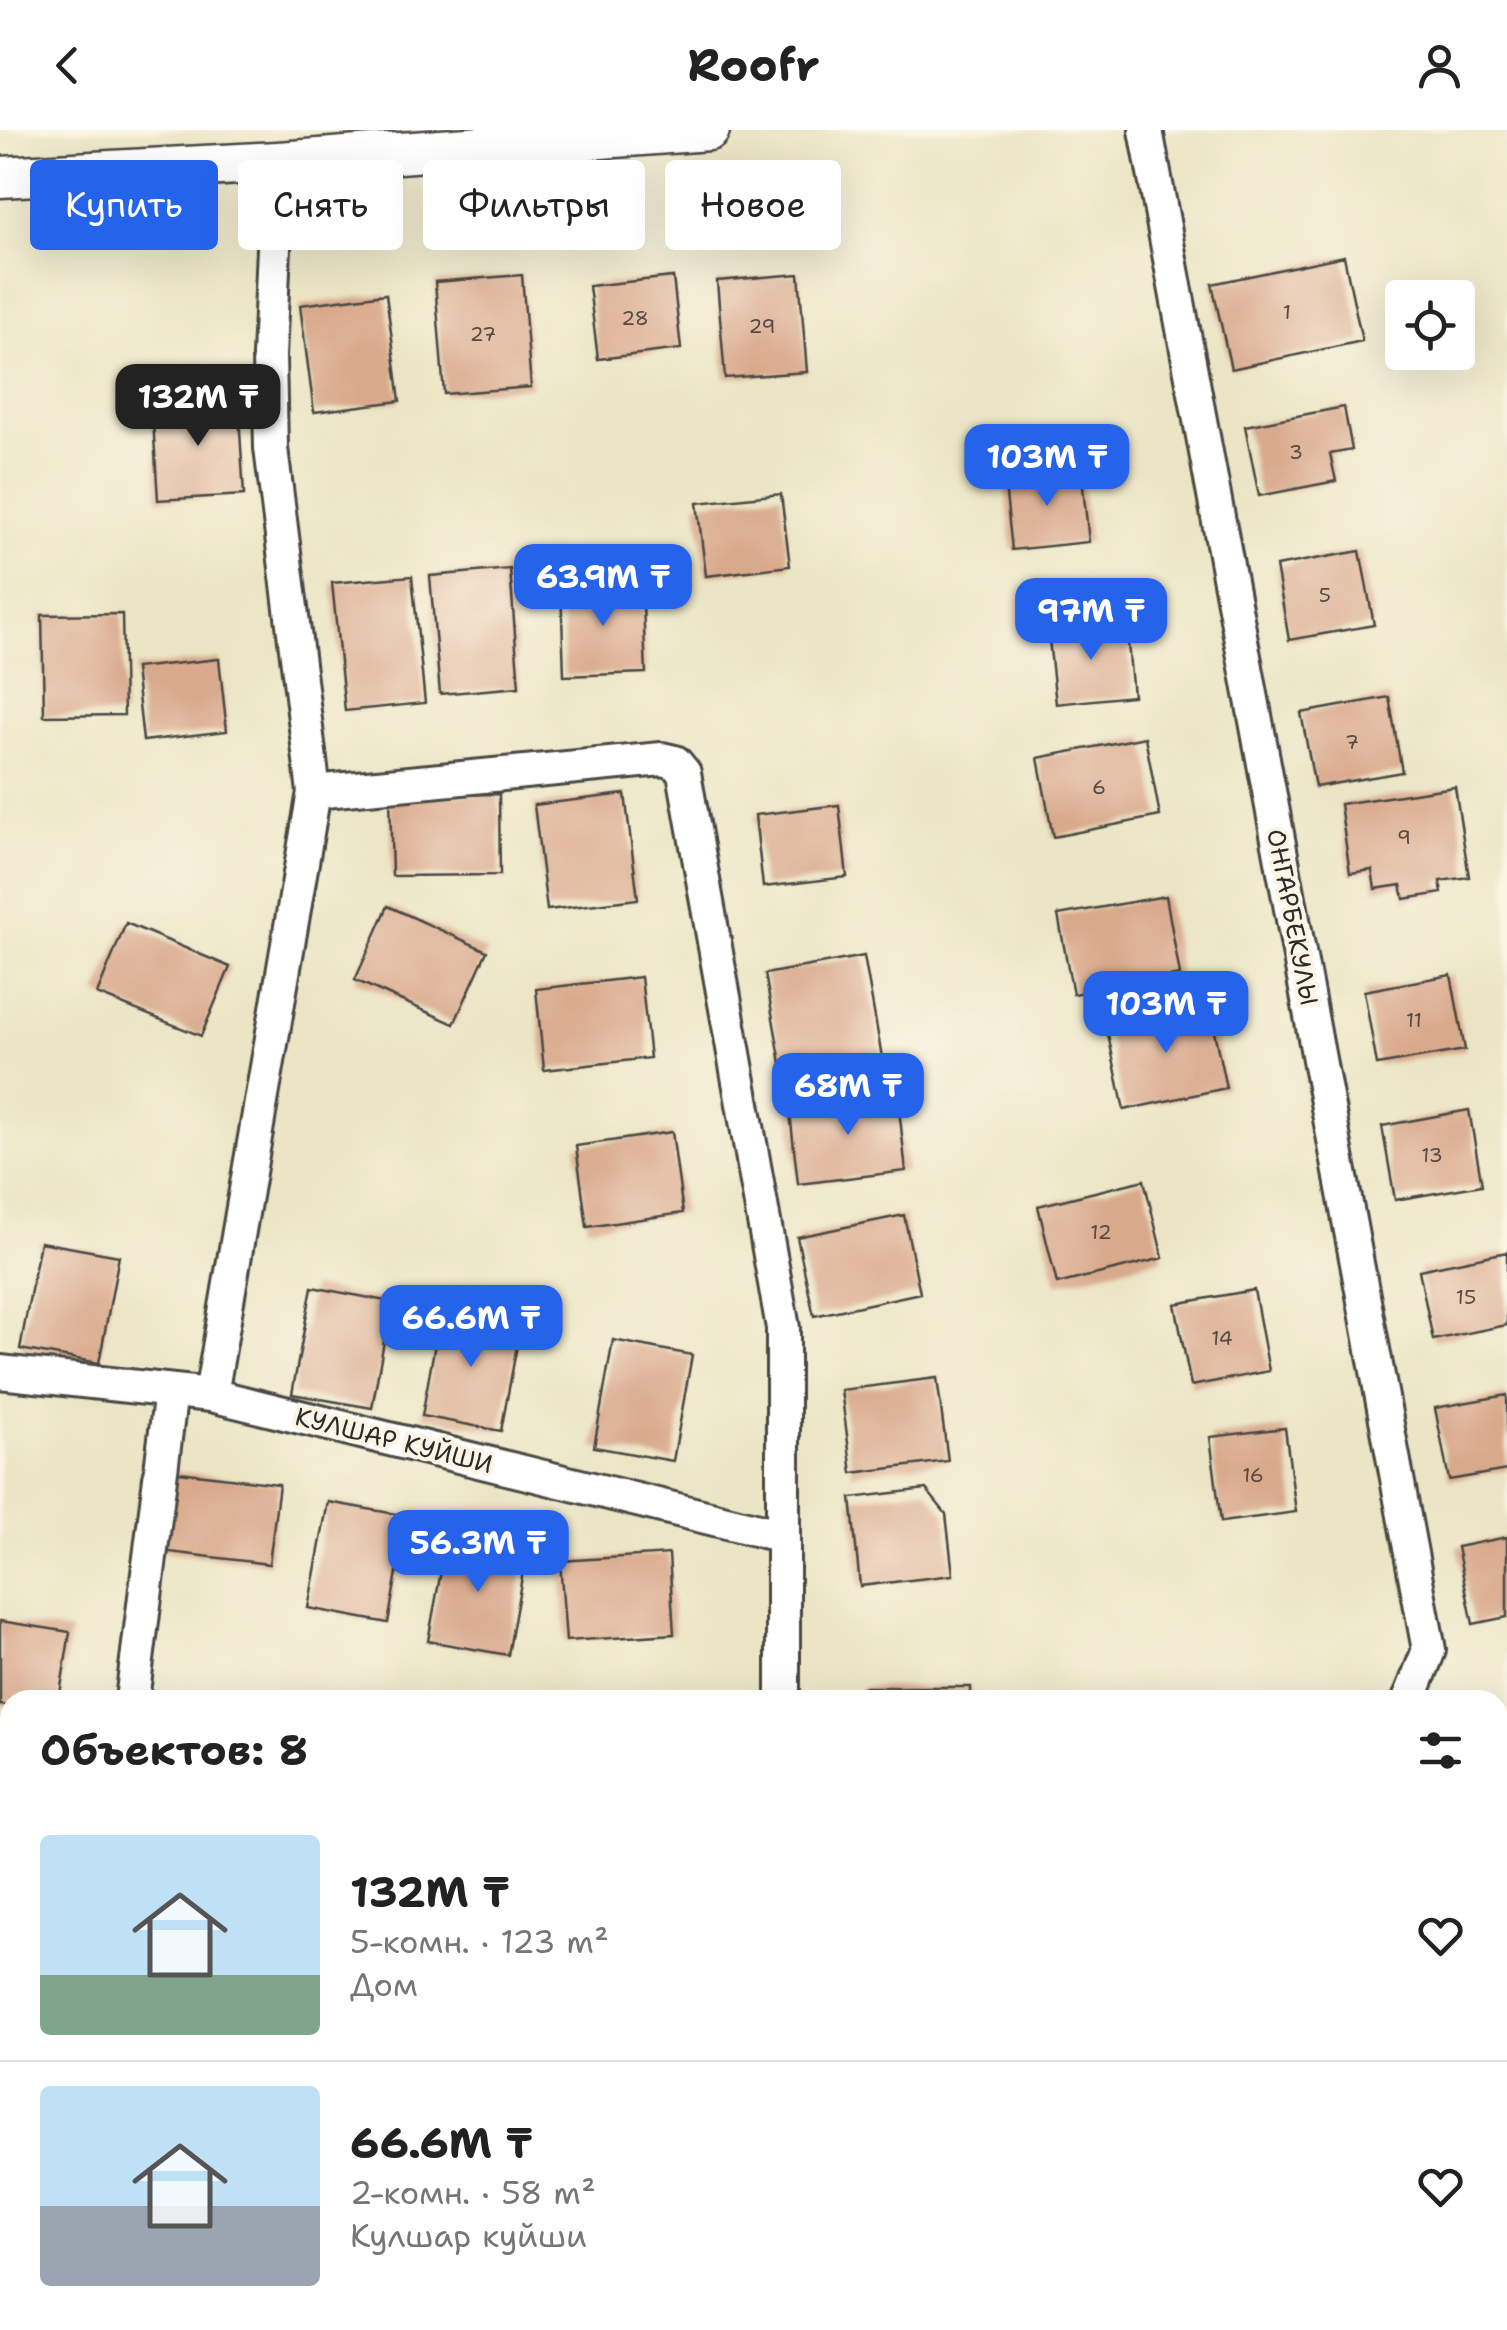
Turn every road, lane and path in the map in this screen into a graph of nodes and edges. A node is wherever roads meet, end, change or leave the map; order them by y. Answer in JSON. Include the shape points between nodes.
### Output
{"nodes":[{"id":1,"x":709,"y":130,"type":"edge"},
{"id":2,"x":1146,"y":130,"type":"edge"},
{"id":3,"x":305,"y":160,"type":"edge"},
{"id":4,"x":238,"y":164,"type":"edge"},
{"id":5,"x":0,"y":177,"type":"edge"},
{"id":6,"x":274,"y":250,"type":"edge"},
{"id":7,"x":314,"y":792,"type":"junction"},
{"id":8,"x":0,"y":1372,"type":"edge"},
{"id":9,"x":171,"y":1391,"type":"junction"},
{"id":10,"x":211,"y":1396,"type":"junction"},
{"id":11,"x":783,"y":1536,"type":"junction"},
{"id":12,"x":133,"y":1690,"type":"edge"},
{"id":13,"x":783,"y":1690,"type":"edge"},
{"id":14,"x":1413,"y":1690,"type":"edge"}],
"edges":[{"from":1,"to":3,"type":"street"},
{"from":2,"to":14,"type":"street","name":"ОНГАРБЕКУЛЫ","via":[[1429,1650]]},
{"from":4,"to":5,"type":"street"},
{"from":6,"to":7,"type":"street","via":[[271,448]]},
{"from":7,"to":10,"type":"street"},
{"from":7,"to":11,"type":"street","via":[[662,759],[684,773],[783,1328]]},
{"from":8,"to":9,"type":"street","name":"КУЛШАР КУЙШИ"},
{"from":9,"to":10,"type":"street","name":"КУЛШАР КУЙШИ"},
{"from":9,"to":12,"type":"street"},
{"from":10,"to":11,"type":"street","name":"КУЛШАР КУЙШИ"},
{"from":11,"to":13,"type":"street"}]}
